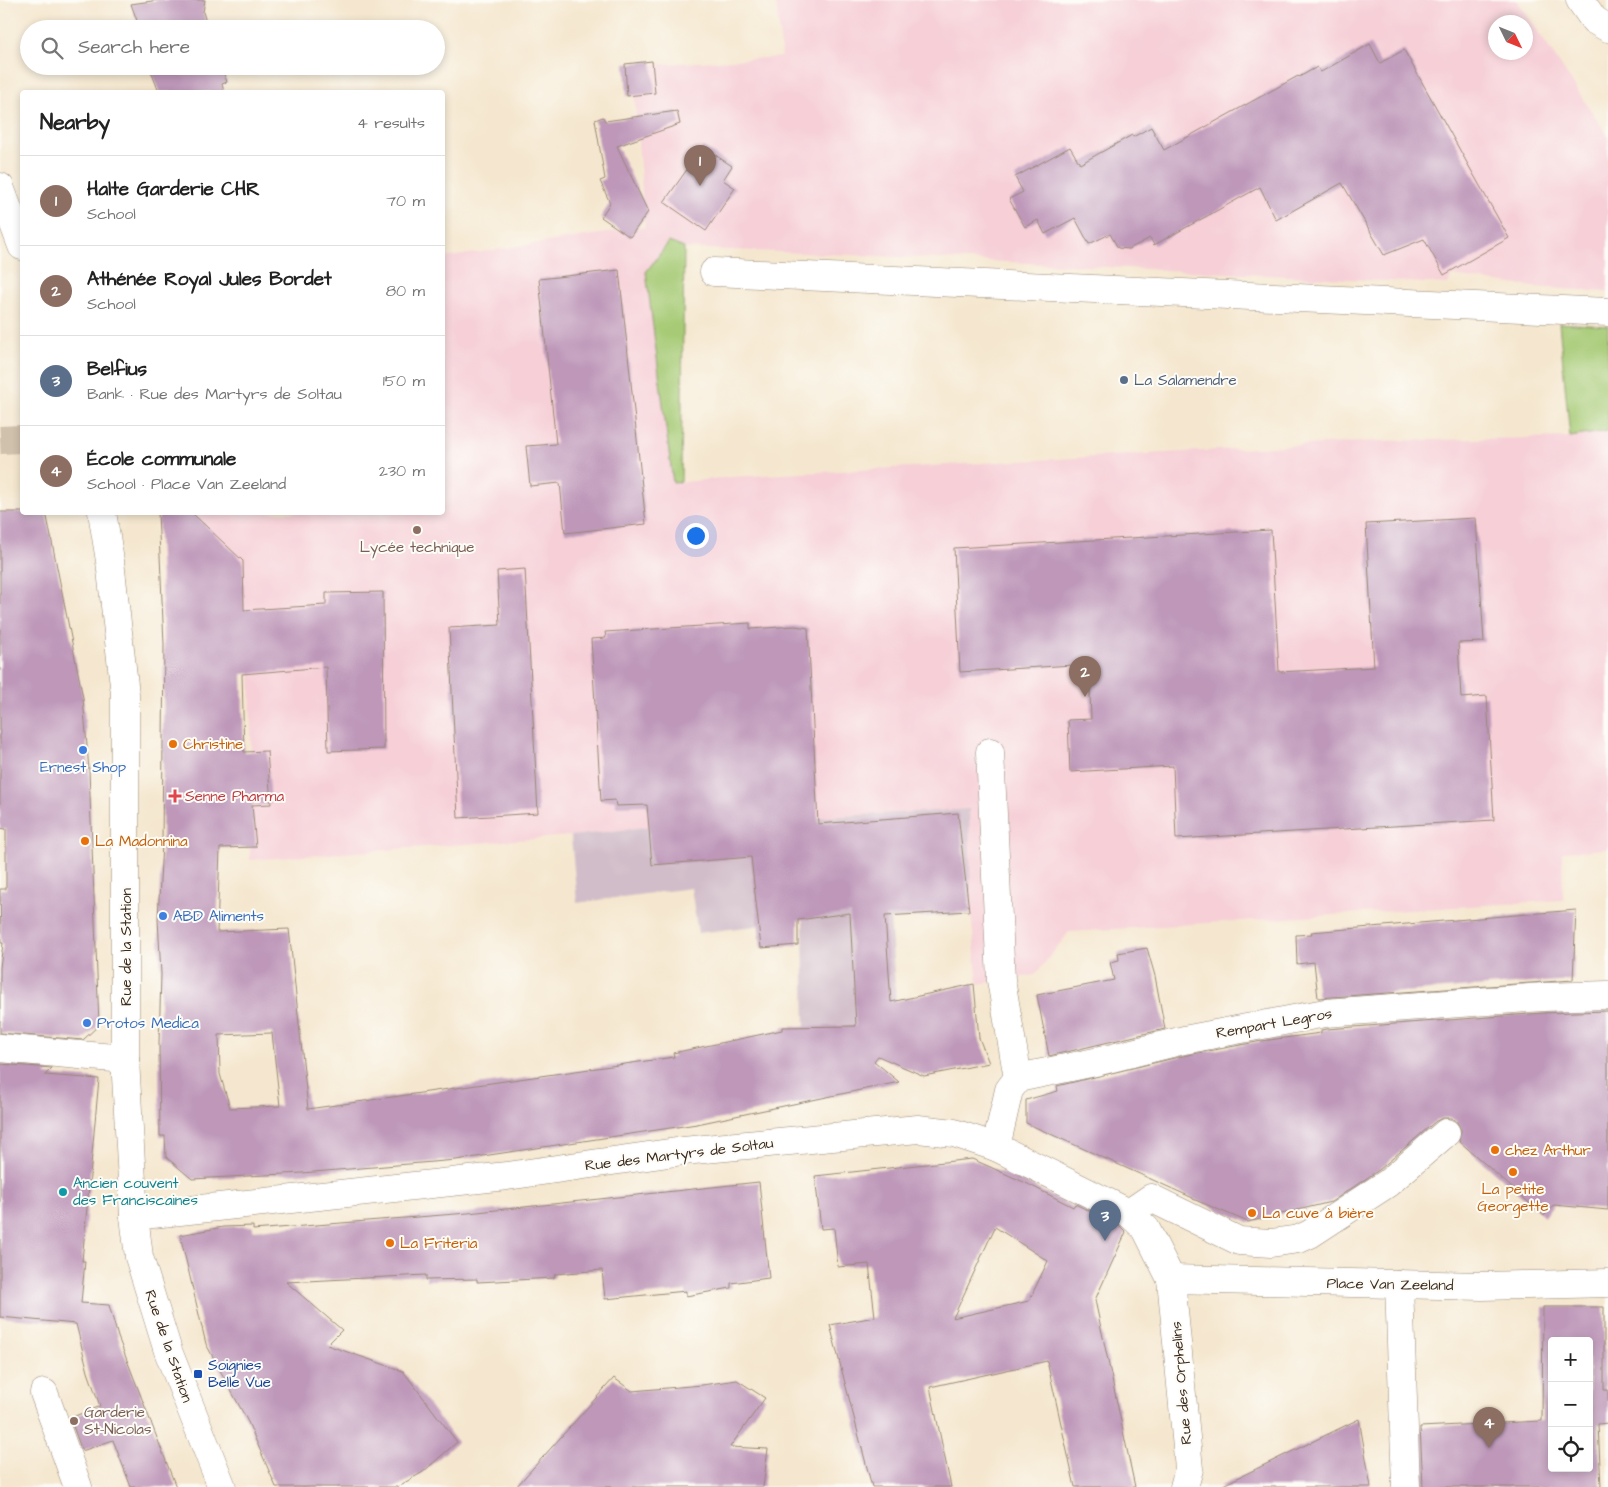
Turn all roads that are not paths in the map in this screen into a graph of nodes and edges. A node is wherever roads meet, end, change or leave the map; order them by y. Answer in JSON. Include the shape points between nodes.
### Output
{"nodes":[{"id":1,"x":1580,"y":0,"type":"edge"},
{"id":2,"x":1608,"y":28,"type":"edge"},
{"id":3,"x":0,"y":187,"type":"edge"},
{"id":4,"x":20,"y":241,"type":"edge"},
{"id":5,"x":714,"y":272,"type":"dead end"},
{"id":6,"x":1608,"y":312,"type":"edge"},
{"id":7,"x":102,"y":515,"type":"edge"},
{"id":8,"x":990,"y":752,"type":"dead end"},
{"id":9,"x":1608,"y":995,"type":"edge"},
{"id":10,"x":0,"y":1048,"type":"edge"},
{"id":11,"x":126,"y":1059,"type":"junction"},
{"id":12,"x":1018,"y":1078,"type":"junction"},
{"id":13,"x":1446,"y":1133,"type":"dead end"},
{"id":14,"x":996,"y":1147,"type":"junction"},
{"id":15,"x":1130,"y":1213,"type":"junction"},
{"id":16,"x":134,"y":1216,"type":"junction"},
{"id":17,"x":1171,"y":1279,"type":"junction"},
{"id":18,"x":1608,"y":1283,"type":"edge"},
{"id":19,"x":1399,"y":1284,"type":"junction"},
{"id":20,"x":44,"y":1393,"type":"dead end"},
{"id":21,"x":78,"y":1487,"type":"edge"},
{"id":22,"x":222,"y":1487,"type":"edge"},
{"id":23,"x":1184,"y":1487,"type":"edge"},
{"id":24,"x":1406,"y":1487,"type":"edge"}],
"edges":[{"from":1,"to":2,"type":"street","via":[[1594,20]]},
{"from":3,"to":4,"type":"street"},
{"from":5,"to":6,"type":"street"},
{"from":7,"to":11,"type":"street","name":"Rue de la Station","via":[[125,694]]},
{"from":8,"to":12,"type":"street","via":[[1001,980]]},
{"from":9,"to":12,"type":"street","name":"Rempart Legros","via":[[1325,1013],[1184,1040]]},
{"from":10,"to":11,"type":"street"},
{"from":11,"to":16,"type":"street","name":"Rue de la Station"},
{"from":12,"to":14,"type":"street","via":[[1010,1090]]},
{"from":13,"to":15,"type":"street","via":[[1388,1183],[1299,1239],[1271,1244],[1239,1241],[1151,1198]]},
{"from":14,"to":15,"type":"street","name":"Rue des Martyrs de Soltau"},
{"from":14,"to":16,"type":"street","name":"Rue des Martyrs de Soltau","via":[[954,1133],[918,1129],[683,1151],[498,1177]]},
{"from":15,"to":17,"type":"street","name":"Rue des Martyrs de Soltau","via":[[1146,1230]]},
{"from":16,"to":22,"type":"street","name":"Rue de la Station","via":[[139,1257],[168,1351]]},
{"from":17,"to":19,"type":"street","name":"Place Van Zeeland"},
{"from":17,"to":23,"type":"street","name":"Rue des Orphelins","via":[[1189,1469]]},
{"from":18,"to":19,"type":"street","name":"Place Van Zeeland"},
{"from":19,"to":24,"type":"street"},
{"from":20,"to":21,"type":"street"}]}
